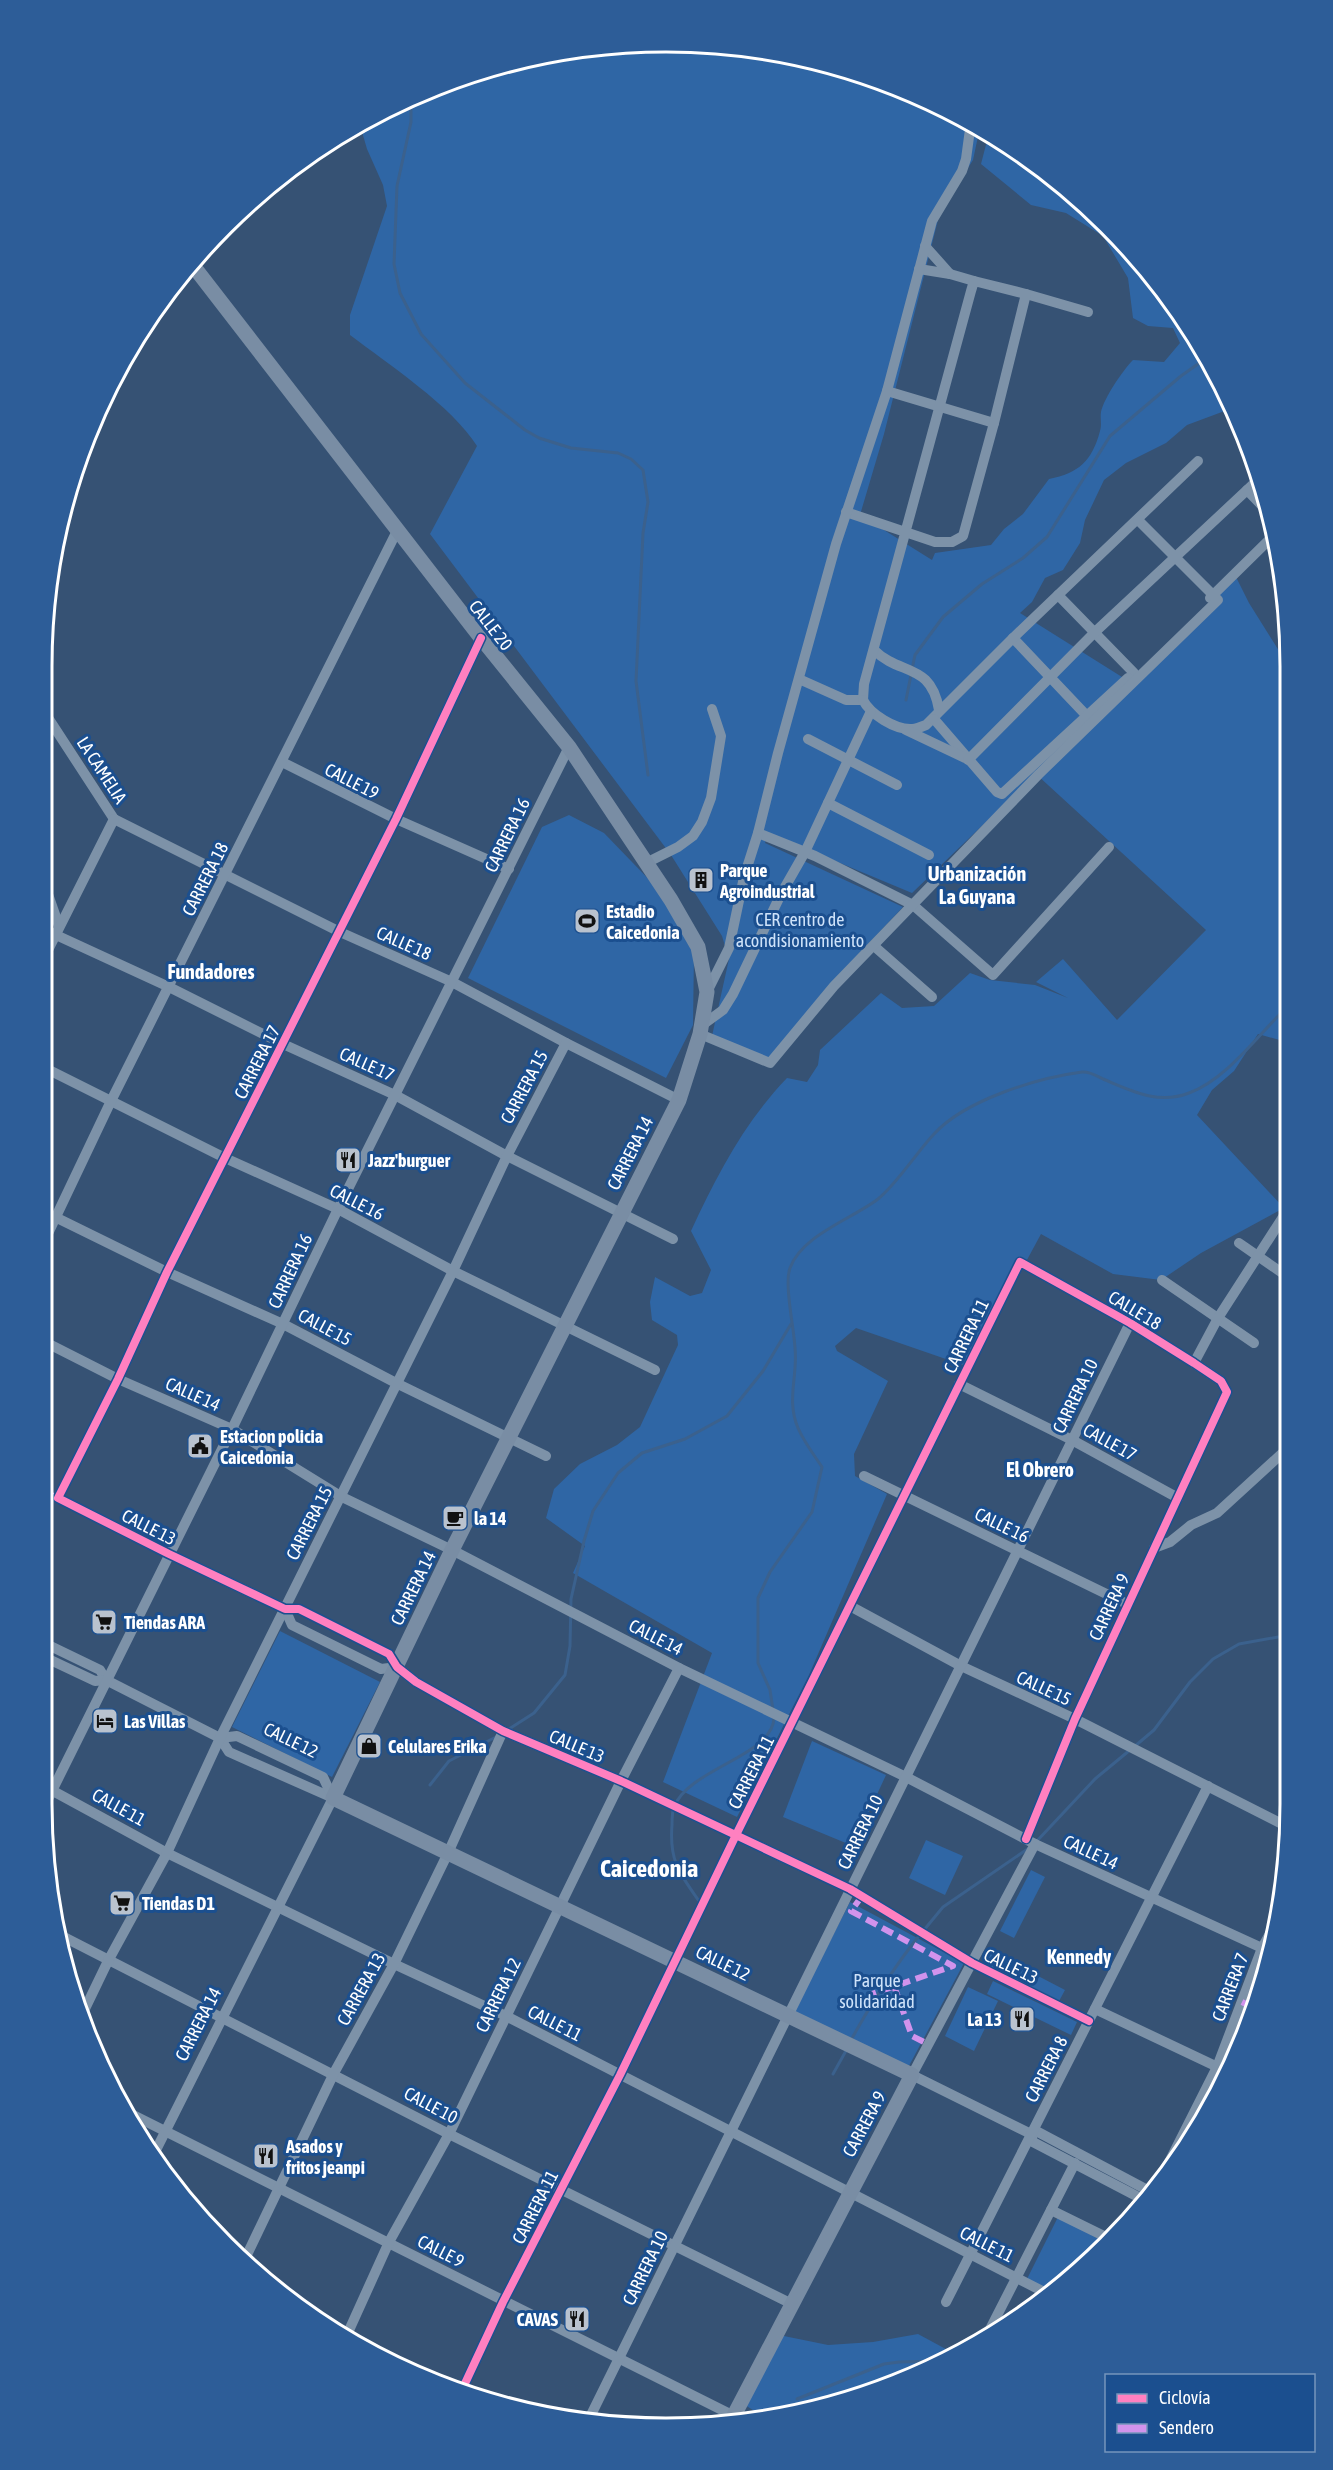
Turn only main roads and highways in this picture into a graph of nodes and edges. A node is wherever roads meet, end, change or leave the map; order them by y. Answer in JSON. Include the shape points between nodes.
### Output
{"nodes":[{"id":1,"x":197,"y":271,"type":"edge"},
{"id":2,"x":700,"y":1030,"type":"joint"},
{"id":3,"x":333,"y":1798,"type":"joint"},
{"id":4,"x":912,"y":2075,"type":"joint"},
{"id":5,"x":740,"y":2413,"type":"edge"}],
"edges":[{"from":1,"to":2,"type":"main road","name":"CALLE 20","via":[[569,747],[671,900],[698,947],[707,992]]},
{"from":2,"to":3,"type":"main road","name":"CARRERA 14","via":[[679,1100],[452,1550]]},
{"from":3,"to":4,"type":"main road","name":"CALLE 12"},
{"from":4,"to":5,"type":"main road","name":"CARRERA 9"}]}
